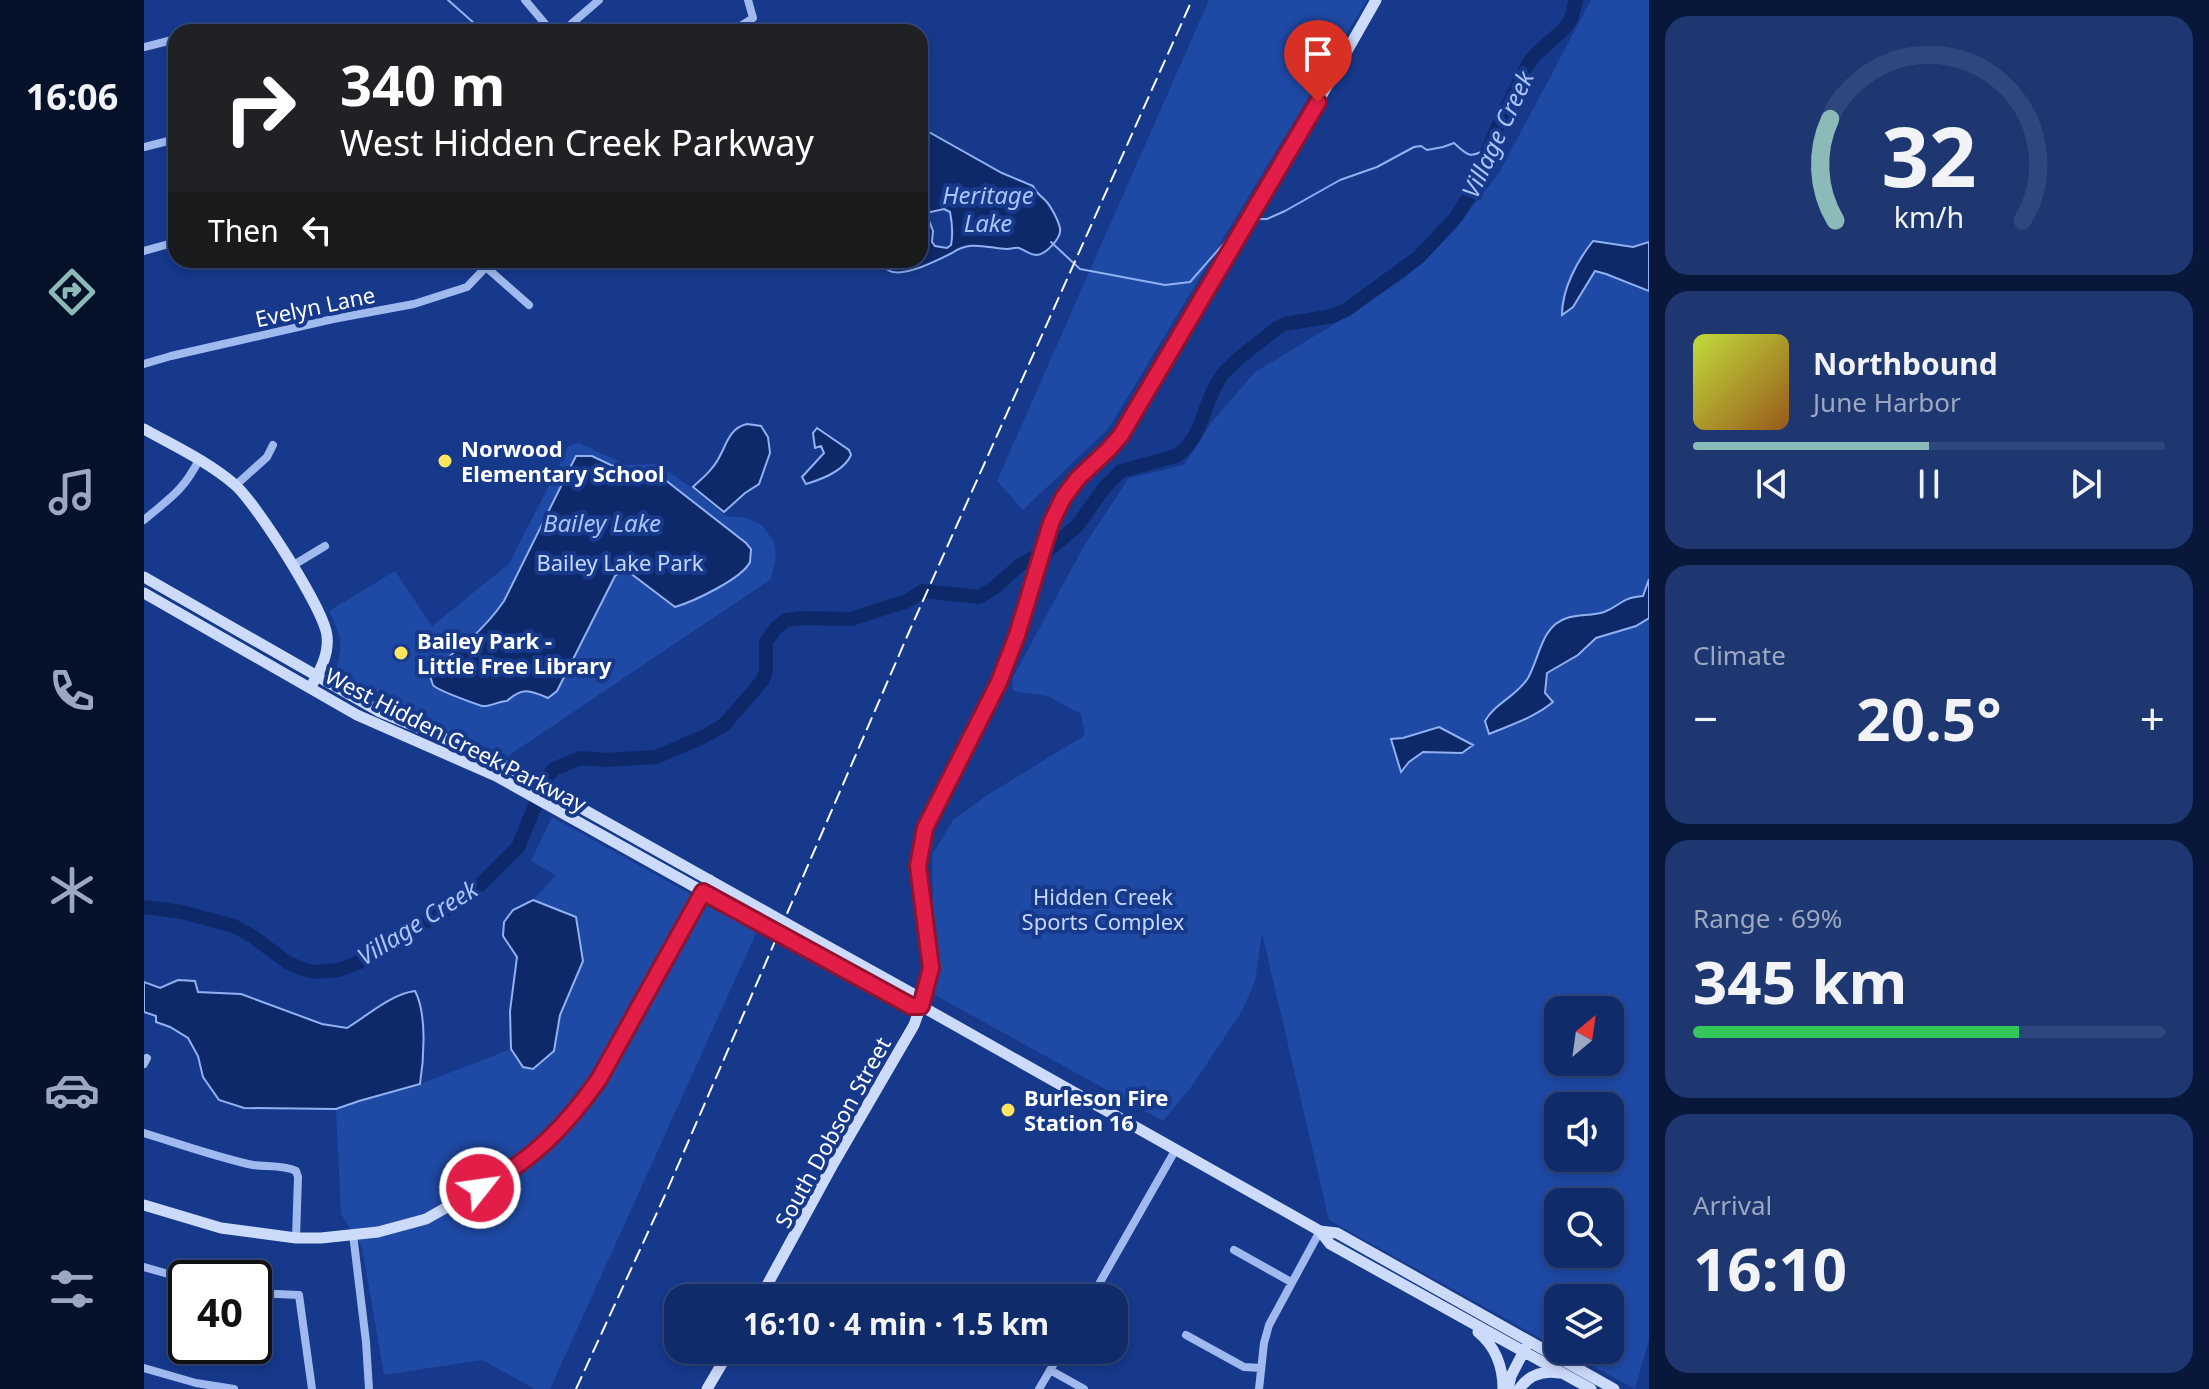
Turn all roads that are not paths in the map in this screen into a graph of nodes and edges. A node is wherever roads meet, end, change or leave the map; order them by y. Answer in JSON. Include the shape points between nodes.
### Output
{"nodes":[{"id":1,"x":525,"y":0,"type":"edge"},
{"id":2,"x":599,"y":0,"type":"edge"},
{"id":3,"x":748,"y":0,"type":"edge"},
{"id":4,"x":1376,"y":0,"type":"edge"},
{"id":5,"x":545,"y":24,"type":"edge"},
{"id":6,"x":571,"y":24,"type":"edge"},
{"id":7,"x":744,"y":24,"type":"edge"},
{"id":8,"x":168,"y":41,"type":"edge"},
{"id":9,"x":144,"y":47,"type":"edge"},
{"id":10,"x":168,"y":141,"type":"edge"},
{"id":11,"x":144,"y":147,"type":"edge"},
{"id":12,"x":168,"y":244,"type":"edge"},
{"id":13,"x":144,"y":251,"type":"edge"},
{"id":14,"x":485,"y":268,"type":"edge"},
{"id":15,"x":487,"y":268,"type":"edge"},
{"id":16,"x":529,"y":305,"type":"dead end"},
{"id":17,"x":144,"y":364,"type":"edge"},
{"id":18,"x":144,"y":429,"type":"edge"},
{"id":19,"x":273,"y":445,"type":"dead end"},
{"id":20,"x":199,"y":460,"type":"junction"},
{"id":21,"x":236,"y":485,"type":"junction"},
{"id":22,"x":144,"y":520,"type":"edge"},
{"id":23,"x":325,"y":546,"type":"dead end"},
{"id":24,"x":292,"y":566,"type":"junction"},
{"id":25,"x":144,"y":577,"type":"edge"},
{"id":26,"x":144,"y":593,"type":"edge"},
{"id":27,"x":317,"y":676,"type":"junction"},
{"id":28,"x":310,"y":688,"type":"junction"},
{"id":29,"x":710,"y":880,"type":"junction"},
{"id":30,"x":703,"y":892,"type":"junction"},
{"id":31,"x":766,"y":919,"type":"junction"},
{"id":32,"x":921,"y":1006,"type":"junction"},
{"id":33,"x":144,"y":1133,"type":"edge"},
{"id":34,"x":1176,"y":1149,"type":"junction"},
{"id":35,"x":144,"y":1205,"type":"edge"},
{"id":36,"x":1320,"y":1231,"type":"junction"},
{"id":37,"x":353,"y":1234,"type":"junction"},
{"id":38,"x":296,"y":1238,"type":"junction"},
{"id":39,"x":1234,"y":1250,"type":"dead end"},
{"id":40,"x":144,"y":1267,"type":"edge"},
{"id":41,"x":168,"y":1274,"type":"edge"},
{"id":42,"x":1291,"y":1282,"type":"junction"},
{"id":43,"x":768,"y":1284,"type":"edge"},
{"id":44,"x":1099,"y":1284,"type":"edge"},
{"id":45,"x":272,"y":1294,"type":"edge"},
{"id":46,"x":1455,"y":1315,"type":"junction"},
{"id":47,"x":1186,"y":1335,"type":"dead end"},
{"id":48,"x":1526,"y":1347,"type":"junction"},
{"id":49,"x":722,"y":1364,"type":"edge"},
{"id":50,"x":1054,"y":1364,"type":"edge"},
{"id":51,"x":144,"y":1368,"type":"edge"},
{"id":52,"x":1261,"y":1368,"type":"junction"},
{"id":53,"x":1566,"y":1369,"type":"junction"},
{"id":54,"x":1050,"y":1370,"type":"junction"},
{"id":55,"x":234,"y":1389,"type":"edge"},
{"id":56,"x":312,"y":1389,"type":"edge"},
{"id":57,"x":369,"y":1389,"type":"edge"},
{"id":58,"x":707,"y":1389,"type":"edge"},
{"id":59,"x":1039,"y":1389,"type":"edge"},
{"id":60,"x":1084,"y":1389,"type":"edge"},
{"id":61,"x":1259,"y":1389,"type":"edge"},
{"id":62,"x":1505,"y":1389,"type":"edge"},
{"id":63,"x":1519,"y":1389,"type":"edge"},
{"id":64,"x":1591,"y":1389,"type":"edge"},
{"id":65,"x":1614,"y":1389,"type":"edge"}],
"edges":[{"from":1,"to":5,"type":"street"},
{"from":2,"to":6,"type":"street"},
{"from":3,"to":7,"type":"street","via":[[753,18]]},
{"from":4,"to":32,"type":"main road","name":"South Dobson Street","via":[[1121,435],[1078,478],[1051,523],[999,682],[925,828],[918,866],[931,968]]},
{"from":8,"to":9,"type":"street"},
{"from":10,"to":11,"type":"street"},
{"from":12,"to":13,"type":"street"},
{"from":14,"to":17,"type":"street","name":"Evelyn Lane","via":[[467,287],[414,304]]},
{"from":15,"to":16,"type":"street"},
{"from":18,"to":20,"type":"main road"},
{"from":19,"to":21,"type":"street"},
{"from":20,"to":21,"type":"main road"},
{"from":20,"to":22,"type":"street","via":[[180,490]]},
{"from":21,"to":24,"type":"main road"},
{"from":23,"to":24,"type":"street"},
{"from":24,"to":27,"type":"main road","via":[[327,636]]},
{"from":25,"to":27,"type":"main road","name":"West Hidden Creek Parkway"},
{"from":26,"to":28,"type":"main road","name":"West Hidden Creek Parkway"},
{"from":27,"to":28,"type":"main road"},
{"from":27,"to":29,"type":"main road","name":"West Hidden Creek Parkway","via":[[380,712],[508,767]]},
{"from":28,"to":30,"type":"main road","name":"West Hidden Creek Parkway","via":[[380,726],[496,776]]},
{"from":29,"to":30,"type":"main road"},
{"from":29,"to":31,"type":"main road","name":"West Hidden Creek Parkway"},
{"from":30,"to":31,"type":"main road","name":"West Hidden Creek Parkway"},
{"from":30,"to":37,"type":"main road","via":[[599,1079],[536,1153],[426,1219]]},
{"from":31,"to":32,"type":"main road","name":"West Hidden Creek Parkway","bridge":true,"via":[[917,996]]},
{"from":32,"to":34,"type":"main road","name":"West Hidden Creek Parkway"},
{"from":32,"to":43,"type":"main road","name":"South Dobson Street"},
{"from":33,"to":38,"type":"street","via":[[226,1158],[296,1171]]},
{"from":34,"to":36,"type":"main road","name":"West Hidden Creek Parkway"},
{"from":34,"to":44,"type":"street"},
{"from":35,"to":38,"type":"main road","via":[[221,1228]]},
{"from":36,"to":42,"type":"street"},
{"from":36,"to":46,"type":"main road","via":[[1330,1244]]},
{"from":36,"to":48,"type":"main road","via":[[1337,1233]]},
{"from":37,"to":38,"type":"main road"},
{"from":37,"to":57,"type":"street"},
{"from":39,"to":42,"type":"street"},
{"from":40,"to":41,"type":"street"},
{"from":42,"to":52,"type":"street","via":[[1269,1325]]},
{"from":45,"to":56,"type":"street","via":[[299,1295]]},
{"from":46,"to":48,"type":"main road"},
{"from":46,"to":62,"type":"main road","via":[[1491,1345]]},
{"from":47,"to":52,"type":"street","via":[[1244,1367]]},
{"from":48,"to":53,"type":"main road"},
{"from":48,"to":62,"type":"main road"},
{"from":49,"to":58,"type":"main road"},
{"from":50,"to":54,"type":"street"},
{"from":51,"to":55,"type":"street"},
{"from":52,"to":61,"type":"street"},
{"from":53,"to":63,"type":"main road","via":[[1538,1373]]},
{"from":53,"to":64,"type":"main road"},
{"from":53,"to":65,"type":"main road"},
{"from":54,"to":59,"type":"street"},
{"from":54,"to":60,"type":"street"}]}
